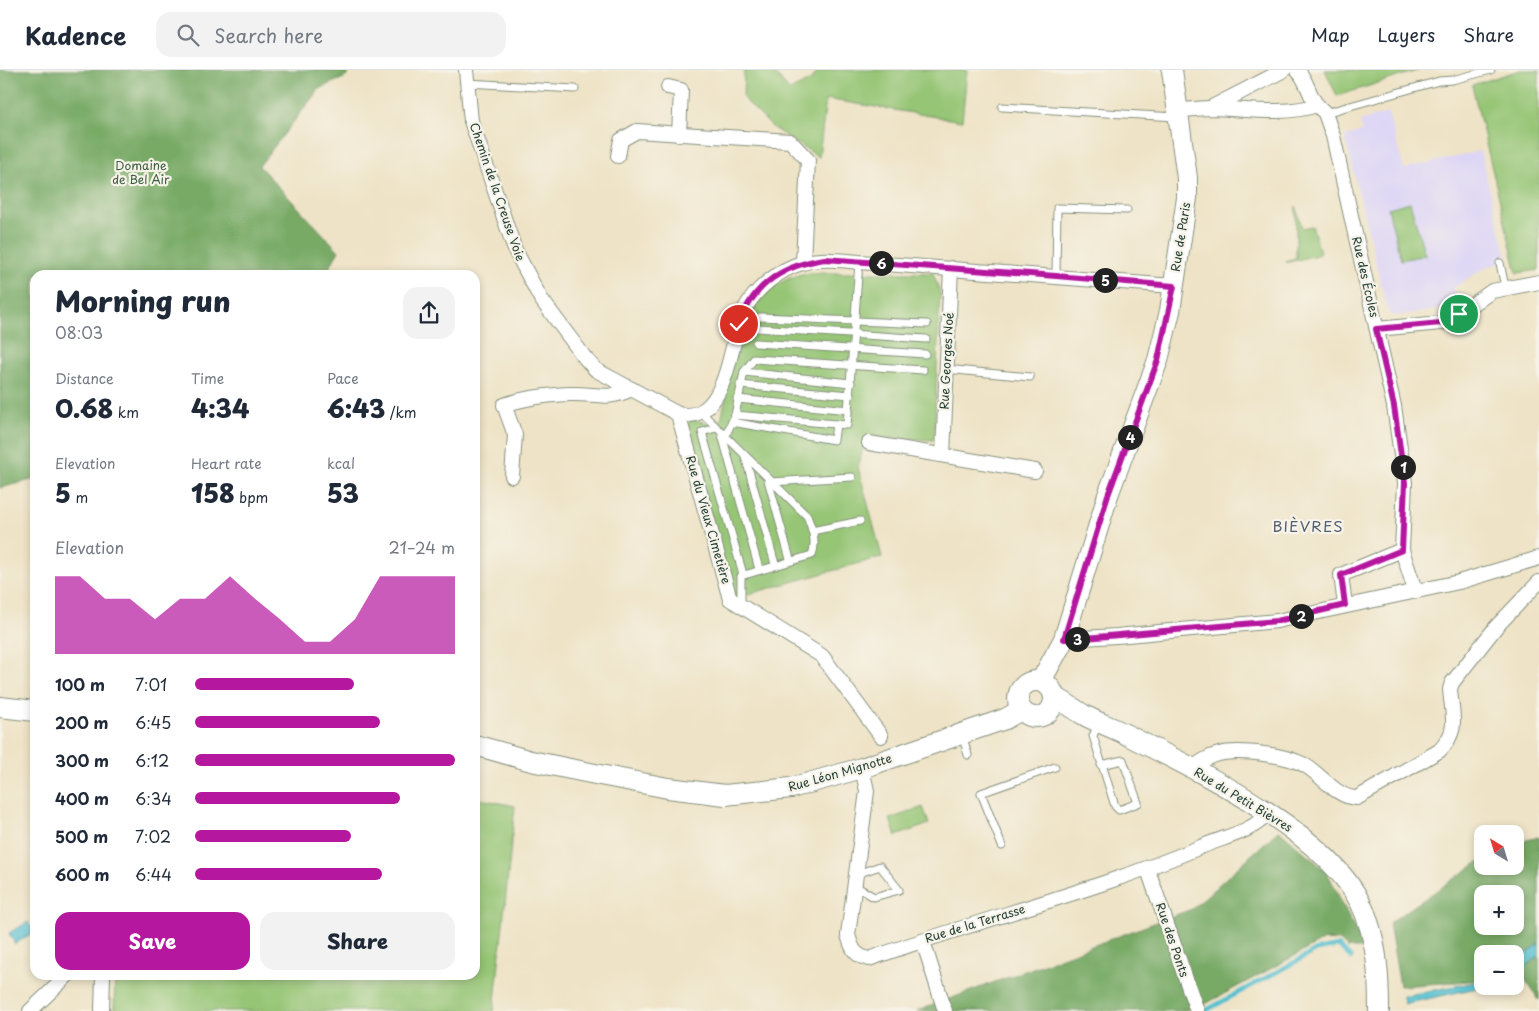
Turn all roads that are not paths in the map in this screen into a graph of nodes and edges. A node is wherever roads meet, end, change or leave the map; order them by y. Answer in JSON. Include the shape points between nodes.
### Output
{"nodes":[{"id":1,"x":1172,"y":70,"type":"edge"},
{"id":2,"x":1284,"y":70,"type":"edge"},
{"id":3,"x":1298,"y":70,"type":"edge"},
{"id":4,"x":1491,"y":70,"type":"edge"},
{"id":5,"x":467,"y":76,"type":"edge"},
{"id":6,"x":668,"y":87,"type":"dead end"},
{"id":7,"x":575,"y":89,"type":"dead end"},
{"id":8,"x":1002,"y":107,"type":"dead end"},
{"id":9,"x":1210,"y":108,"type":"junction"},
{"id":10,"x":1321,"y":109,"type":"junction"},
{"id":11,"x":1178,"y":114,"type":"junction"},
{"id":12,"x":679,"y":135,"type":"junction"},
{"id":13,"x":618,"y":156,"type":"dead end"},
{"id":14,"x":1128,"y":210,"type":"dead end"},
{"id":15,"x":803,"y":262,"type":"junction"},
{"id":16,"x":859,"y":262,"type":"junction"},
{"id":17,"x":1500,"y":263,"type":"dead end"},
{"id":18,"x":952,"y":268,"type":"junction"},
{"id":19,"x":1056,"y":276,"type":"junction"},
{"id":20,"x":1539,"y":282,"type":"edge"},
{"id":21,"x":1174,"y":286,"type":"junction"},
{"id":22,"x":1504,"y":287,"type":"junction"},
{"id":23,"x":760,"y":317,"type":"dead end"},
{"id":24,"x":855,"y":320,"type":"junction"},
{"id":25,"x":927,"y":324,"type":"dead end"},
{"id":26,"x":757,"y":328,"type":"dead end"},
{"id":27,"x":1376,"y":329,"type":"junction"},
{"id":28,"x":854,"y":333,"type":"junction"},
{"id":29,"x":926,"y":339,"type":"dead end"},
{"id":30,"x":756,"y":343,"type":"dead end"},
{"id":31,"x":853,"y":349,"type":"junction"},
{"id":32,"x":925,"y":354,"type":"dead end"},
{"id":33,"x":852,"y":366,"type":"junction"},
{"id":34,"x":945,"y":369,"type":"junction"},
{"id":35,"x":923,"y":370,"type":"dead end"},
{"id":36,"x":744,"y":372,"type":"junction"},
{"id":37,"x":1030,"y":377,"type":"dead end"},
{"id":38,"x":851,"y":382,"type":"junction"},
{"id":39,"x":740,"y":385,"type":"junction"},
{"id":40,"x":632,"y":389,"type":"junction"},
{"id":41,"x":850,"y":396,"type":"junction"},
{"id":42,"x":738,"y":399,"type":"junction"},
{"id":43,"x":848,"y":410,"type":"junction"},
{"id":44,"x":701,"y":412,"type":"junction"},
{"id":45,"x":678,"y":414,"type":"junction"},
{"id":46,"x":735,"y":415,"type":"junction"},
{"id":47,"x":749,"y":416,"type":"junction"},
{"id":48,"x":764,"y":417,"type":"junction"},
{"id":49,"x":778,"y":419,"type":"junction"},
{"id":50,"x":792,"y":420,"type":"junction"},
{"id":51,"x":732,"y":422,"type":"junction"},
{"id":52,"x":807,"y":422,"type":"junction"},
{"id":53,"x":821,"y":423,"type":"junction"},
{"id":54,"x":836,"y":424,"type":"junction"},
{"id":55,"x":748,"y":425,"type":"junction"},
{"id":56,"x":763,"y":427,"type":"junction"},
{"id":57,"x":716,"y":428,"type":"junction"},
{"id":58,"x":777,"y":430,"type":"junction"},
{"id":59,"x":791,"y":432,"type":"junction"},
{"id":60,"x":723,"y":435,"type":"junction"},
{"id":61,"x":805,"y":435,"type":"junction"},
{"id":62,"x":820,"y":438,"type":"junction"},
{"id":63,"x":869,"y":443,"type":"dead end"},
{"id":64,"x":943,"y":455,"type":"junction"},
{"id":65,"x":744,"y":456,"type":"junction"},
{"id":66,"x":1035,"y":471,"type":"dead end"},
{"id":67,"x":512,"y":476,"type":"dead end"},
{"id":68,"x":852,"y":477,"type":"dead end"},
{"id":69,"x":770,"y":480,"type":"junction"},
{"id":70,"x":860,"y":520,"type":"dead end"},
{"id":71,"x":812,"y":531,"type":"junction"},
{"id":72,"x":1402,"y":550,"type":"junction"},
{"id":73,"x":1539,"y":558,"type":"edge"},
{"id":74,"x":790,"y":559,"type":"junction"},
{"id":75,"x":774,"y":564,"type":"junction"},
{"id":76,"x":759,"y":569,"type":"junction"},
{"id":77,"x":743,"y":574,"type":"junction"},
{"id":78,"x":1539,"y":582,"type":"edge"},
{"id":79,"x":1415,"y":590,"type":"junction"},
{"id":80,"x":741,"y":604,"type":"junction"},
{"id":81,"x":1345,"y":605,"type":"junction"},
{"id":82,"x":1064,"y":639,"type":"junction"},
{"id":83,"x":1041,"y":681,"type":"junction"},
{"id":84,"x":1051,"y":705,"type":"junction"},
{"id":85,"x":0,"y":707,"type":"edge"},
{"id":86,"x":30,"y":710,"type":"edge"},
{"id":87,"x":1021,"y":710,"type":"junction"},
{"id":88,"x":1092,"y":718,"type":"junction"},
{"id":89,"x":962,"y":734,"type":"junction"},
{"id":90,"x":882,"y":736,"type":"dead end"},
{"id":91,"x":480,"y":746,"type":"edge"},
{"id":92,"x":968,"y":755,"type":"dead end"},
{"id":93,"x":1102,"y":765,"type":"junction"},
{"id":94,"x":1055,"y":767,"type":"dead end"},
{"id":95,"x":862,"y":768,"type":"junction"},
{"id":96,"x":1193,"y":769,"type":"junction"},
{"id":97,"x":1269,"y":813,"type":"junction"},
{"id":98,"x":1002,"y":846,"type":"dead end"},
{"id":99,"x":1148,"y":870,"type":"junction"},
{"id":100,"x":856,"y":880,"type":"junction"},
{"id":101,"x":923,"y":941,"type":"junction"},
{"id":102,"x":63,"y":980,"type":"edge"},
{"id":103,"x":103,"y":980,"type":"edge"},
{"id":104,"x":1196,"y":1007,"type":"edge"},
{"id":105,"x":30,"y":1011,"type":"edge"},
{"id":106,"x":102,"y":1011,"type":"edge"},
{"id":107,"x":945,"y":1011,"type":"edge"},
{"id":108,"x":1379,"y":1011,"type":"edge"}],
"edges":[{"from":1,"to":11,"type":"street","name":"Rue de Paris"},
{"from":2,"to":9,"type":"street"},
{"from":3,"to":10,"type":"street","name":"Rue des Écoles","via":[[1309,95]]},
{"from":4,"to":10,"type":"lane"},
{"from":5,"to":7,"type":"lane"},
{"from":5,"to":40,"type":"street","name":"Chemin de la Creuse Voie","via":[[471,121],[521,264],[541,299],[585,358],[596,370]]},
{"from":6,"to":12,"type":"street","via":[[681,90]]},
{"from":8,"to":11,"type":"lane"},
{"from":9,"to":10,"type":"street","via":[[1265,111]]},
{"from":9,"to":11,"type":"street"},
{"from":10,"to":27,"type":"street","name":"Rue des Écoles","via":[[1333,136]]},
{"from":11,"to":21,"type":"street","name":"Rue de Paris","via":[[1188,178]]},
{"from":12,"to":13,"type":"street","via":[[636,131],[621,140]]},
{"from":12,"to":15,"type":"street","via":[[790,141],[799,149],[808,160]]},
{"from":14,"to":19,"type":"lane","via":[[1057,208]]},
{"from":15,"to":16,"type":"street","via":[[825,259]]},
{"from":15,"to":44,"type":"street","via":[[777,275],[745,309],[722,386],[713,403]]},
{"from":16,"to":18,"type":"street"},
{"from":16,"to":24,"type":"lane"},
{"from":17,"to":22,"type":"lane"},
{"from":18,"to":19,"type":"street"},
{"from":18,"to":34,"type":"street","name":"Rue Georges Noé"},
{"from":19,"to":21,"type":"street"},
{"from":20,"to":22,"type":"street"},
{"from":21,"to":82,"type":"street","name":"Rue de Paris","via":[[1158,360],[1108,495]]},
{"from":22,"to":27,"type":"street","via":[[1441,323]]},
{"from":23,"to":24,"type":"lane"},
{"from":24,"to":25,"type":"lane"},
{"from":24,"to":28,"type":"lane"},
{"from":26,"to":28,"type":"lane"},
{"from":27,"to":72,"type":"street","name":"Rue des Écoles","via":[[1394,406],[1405,483]]},
{"from":28,"to":29,"type":"lane"},
{"from":28,"to":31,"type":"lane"},
{"from":30,"to":31,"type":"lane"},
{"from":31,"to":32,"type":"lane"},
{"from":31,"to":33,"type":"lane"},
{"from":33,"to":35,"type":"lane"},
{"from":33,"to":36,"type":"lane","via":[[754,359]]},
{"from":33,"to":38,"type":"lane"},
{"from":34,"to":37,"type":"lane"},
{"from":34,"to":64,"type":"street","name":"Rue Georges Noé"},
{"from":36,"to":38,"type":"lane"},
{"from":36,"to":39,"type":"lane"},
{"from":38,"to":41,"type":"lane"},
{"from":39,"to":41,"type":"lane"},
{"from":39,"to":42,"type":"lane"},
{"from":40,"to":45,"type":"street","name":"Chemin de la Creuse Voie"},
{"from":40,"to":67,"type":"street","via":[[616,396],[571,394],[504,405],[515,435]]},
{"from":41,"to":43,"type":"lane"},
{"from":42,"to":43,"type":"lane"},
{"from":42,"to":46,"type":"lane"},
{"from":43,"to":54,"type":"lane","via":[[848,425]]},
{"from":44,"to":45,"type":"street","via":[[693,416]]},
{"from":44,"to":57,"type":"lane"},
{"from":45,"to":80,"type":"street","name":"Rue du Vieux Cimetière","via":[[730,599]]},
{"from":46,"to":47,"type":"lane"},
{"from":46,"to":51,"type":"lane"},
{"from":47,"to":48,"type":"lane"},
{"from":47,"to":55,"type":"lane"},
{"from":48,"to":49,"type":"lane"},
{"from":48,"to":56,"type":"lane"},
{"from":49,"to":50,"type":"lane"},
{"from":49,"to":58,"type":"lane"},
{"from":50,"to":52,"type":"lane"},
{"from":50,"to":59,"type":"lane"},
{"from":51,"to":55,"type":"lane"},
{"from":51,"to":60,"type":"lane"},
{"from":52,"to":53,"type":"lane"},
{"from":52,"to":61,"type":"lane"},
{"from":53,"to":54,"type":"lane"},
{"from":53,"to":62,"type":"lane"},
{"from":54,"to":62,"type":"lane","via":[[834,440]]},
{"from":55,"to":56,"type":"lane"},
{"from":56,"to":58,"type":"lane"},
{"from":57,"to":60,"type":"lane"},
{"from":57,"to":77,"type":"lane","via":[[702,432]]},
{"from":58,"to":59,"type":"lane"},
{"from":59,"to":61,"type":"lane"},
{"from":60,"to":65,"type":"lane"},
{"from":60,"to":76,"type":"lane"},
{"from":61,"to":62,"type":"lane"},
{"from":63,"to":64,"type":"street"},
{"from":64,"to":66,"type":"street"},
{"from":65,"to":69,"type":"lane"},
{"from":65,"to":75,"type":"lane"},
{"from":68,"to":69,"type":"lane"},
{"from":69,"to":71,"type":"lane","via":[[807,516]]},
{"from":69,"to":74,"type":"lane"},
{"from":70,"to":71,"type":"lane"},
{"from":71,"to":74,"type":"lane","via":[[812,555]]},
{"from":72,"to":79,"type":"street"},
{"from":72,"to":81,"type":"street","via":[[1341,575]]},
{"from":73,"to":79,"type":"street","via":[[1459,582]]},
{"from":74,"to":75,"type":"lane"},
{"from":75,"to":76,"type":"lane"},
{"from":76,"to":77,"type":"lane"},
{"from":77,"to":80,"type":"lane","via":[[739,578]]},
{"from":78,"to":96,"type":"street","via":[[1496,627],[1452,683],[1454,733],[1448,742],[1439,751],[1357,798],[1346,798],[1315,772],[1290,759],[1218,754],[1198,763]]},
{"from":79,"to":81,"type":"street"},
{"from":80,"to":90,"type":"street","name":"Rue du Vieux Cimetière","via":[[822,656]]},
{"from":81,"to":82,"type":"street","via":[[1277,621]]},
{"from":82,"to":83,"type":"street","name":"Rue de Paris"},
{"from":83,"to":84,"type":"street","via":[[1050,686]]},
{"from":83,"to":87,"type":"street","via":[[1031,681],[1022,688],[1018,699]]},
{"from":84,"to":87,"type":"street","via":[[1033,717]]},
{"from":84,"to":88,"type":"street","name":"Rue du Petit Bièvres"},
{"from":85,"to":86,"type":"street"},
{"from":87,"to":89,"type":"street","name":"Rue Léon Mignotte"},
{"from":88,"to":93,"type":"lane","via":[[1093,736]]},
{"from":88,"to":96,"type":"street","name":"Rue du Petit Bièvres"},
{"from":89,"to":92,"type":"lane"},
{"from":89,"to":95,"type":"street","name":"Rue Léon Mignotte"},
{"from":91,"to":95,"type":"street","name":"Rue Léon Mignotte","via":[[600,775],[725,795],[791,788]]},
{"from":93,"to":93,"type":"lane","via":[[1115,806],[1119,810],[1138,803],[1123,760]]},
{"from":94,"to":98,"type":"lane","via":[[981,794]]},
{"from":95,"to":100,"type":"street","name":"Rue de la Terrasse","via":[[867,791]]},
{"from":96,"to":97,"type":"street","name":"Rue du Petit Bièvres"},
{"from":97,"to":99,"type":"street","name":"Rue de la Terrasse","via":[[1243,833]]},
{"from":97,"to":108,"type":"street","name":"Rue du Petit Bièvres","via":[[1306,840],[1333,866],[1360,902],[1374,943]]},
{"from":99,"to":101,"type":"street","name":"Rue de la Terrasse"},
{"from":99,"to":104,"type":"street","name":"Rue des Ponts"},
{"from":100,"to":100,"type":"lane","via":[[874,897],[899,890],[880,866]]},
{"from":100,"to":101,"type":"street","name":"Rue de la Terrasse","via":[[848,935],[859,957],[870,959]]},
{"from":101,"to":107,"type":"street"},
{"from":102,"to":105,"type":"street"},
{"from":103,"to":106,"type":"street"}]}
